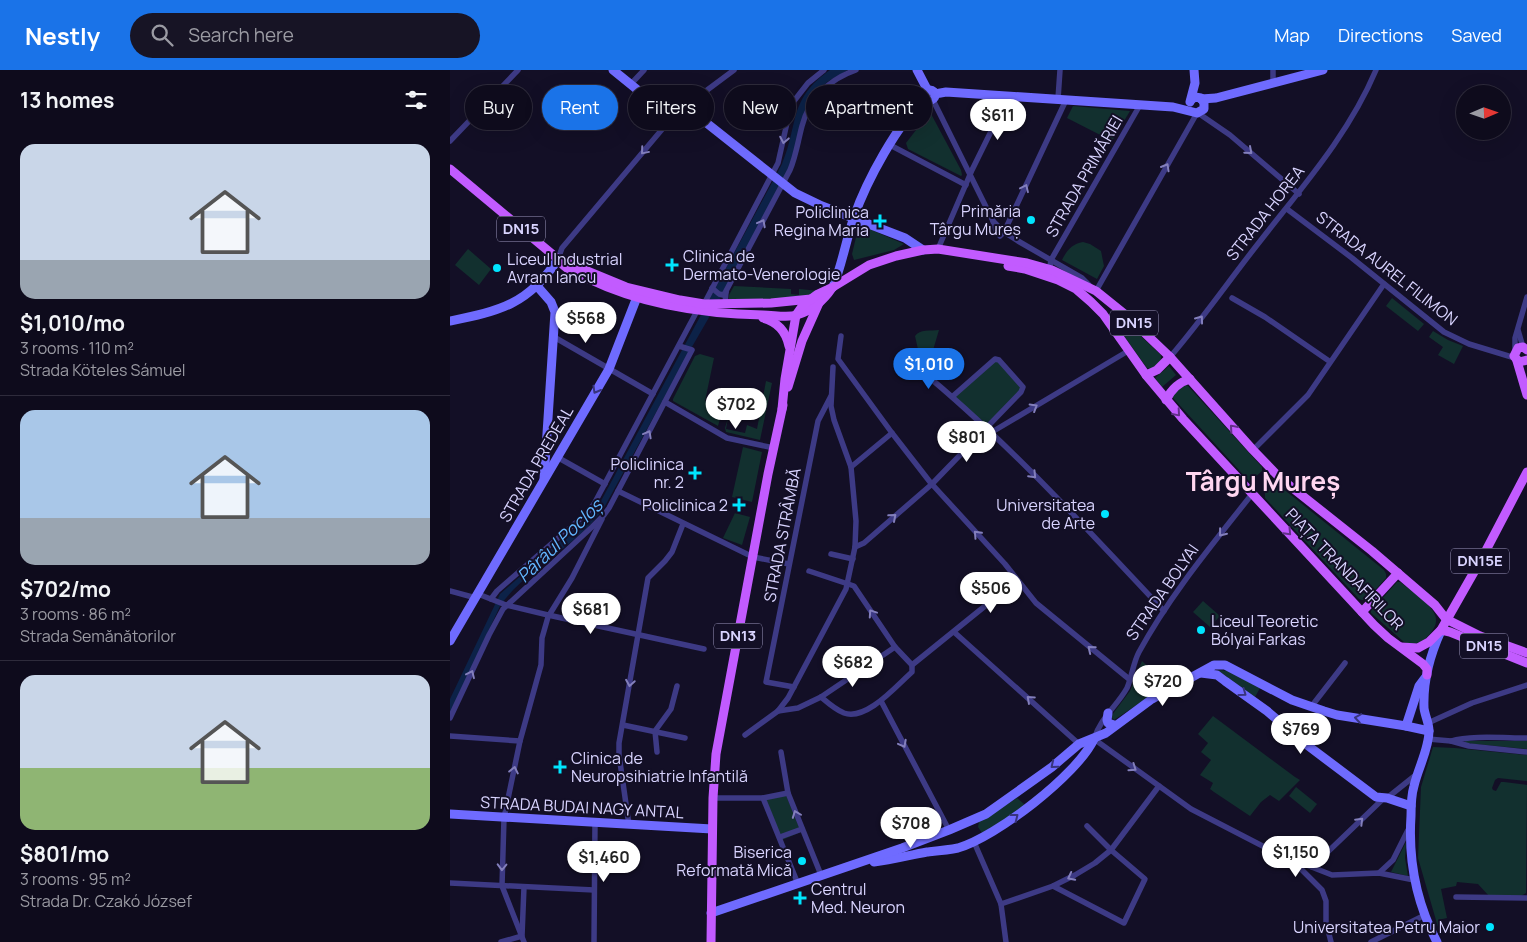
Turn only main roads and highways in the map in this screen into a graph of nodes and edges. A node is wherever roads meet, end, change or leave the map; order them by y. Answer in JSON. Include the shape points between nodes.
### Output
{"nodes":[{"id":1,"x":450,"y":169,"type":"edge"},
{"id":2,"x":938,"y":249,"type":"junction"},
{"id":3,"x":558,"y":259,"type":"junction"},
{"id":4,"x":1052,"y":274,"type":"junction"},
{"id":5,"x":815,"y":301,"type":"junction"},
{"id":6,"x":771,"y":303,"type":"junction"},
{"id":7,"x":701,"y":308,"type":"junction"},
{"id":8,"x":750,"y":315,"type":"junction"},
{"id":9,"x":796,"y":316,"type":"junction"},
{"id":10,"x":1127,"y":316,"type":"junction"},
{"id":11,"x":1113,"y":329,"type":"junction"},
{"id":12,"x":799,"y":349,"type":"junction"},
{"id":13,"x":789,"y":352,"type":"junction"},
{"id":14,"x":1521,"y":353,"type":"edge"},
{"id":15,"x":1170,"y":357,"type":"junction"},
{"id":16,"x":1146,"y":375,"type":"junction"},
{"id":17,"x":1190,"y":379,"type":"junction"},
{"id":18,"x":1527,"y":396,"type":"edge"},
{"id":19,"x":1166,"y":400,"type":"junction"},
{"id":20,"x":782,"y":409,"type":"junction"},
{"id":21,"x":1527,"y":472,"type":"edge"},
{"id":22,"x":1398,"y":573,"type":"junction"},
{"id":23,"x":1456,"y":602,"type":"junction"},
{"id":24,"x":1435,"y":605,"type":"junction"},
{"id":25,"x":1362,"y":612,"type":"junction"},
{"id":26,"x":1446,"y":619,"type":"junction"},
{"id":27,"x":1441,"y":630,"type":"junction"},
{"id":28,"x":1401,"y":647,"type":"junction"},
{"id":29,"x":1527,"y":653,"type":"edge"},
{"id":30,"x":1527,"y":663,"type":"edge"},
{"id":31,"x":1427,"y":675,"type":"road end"},
{"id":32,"x":711,"y":942,"type":"edge"}],
"edges":[{"from":1,"to":3,"type":"main road","number":"DN15"},
{"from":2,"to":4,"type":"main road","number":"DN15"},
{"from":2,"to":4,"type":"main road","via":[[1036,265]]},
{"from":2,"to":5,"type":"main road","number":"DN15","via":[[896,256],[869,265],[818,294]]},
{"from":3,"to":7,"type":"main road","number":"DN15","via":[[626,287]]},
{"from":3,"to":7,"type":"main road","number":"DN15","via":[[564,267],[608,288],[637,297]]},
{"from":4,"to":10,"type":"main road","name":"PIAȚA TRANDAFIRILOR","number":"DN15","via":[[1096,291]]},
{"from":4,"to":11,"type":"main road","name":"PIAȚA TRANDAFIRILOR","number":"DN15","via":[[1091,302]]},
{"from":5,"to":6,"type":"main road","number":"DN15"},
{"from":5,"to":9,"type":"main road","via":[[803,306]]},
{"from":5,"to":12,"type":"main road","number":"DN13"},
{"from":6,"to":7,"type":"main road","number":"DN15"},
{"from":6,"to":9,"type":"main road","via":[[784,306]]},
{"from":7,"to":8,"type":"main road","number":"DN15"},
{"from":8,"to":9,"type":"main road","number":"DN15"},
{"from":8,"to":13,"type":"main road","via":[[772,320],[782,328]]},
{"from":9,"to":12,"type":"main road","via":[[800,325]]},
{"from":9,"to":13,"type":"main road"},
{"from":10,"to":11,"type":"main road","via":[[1118,320]]},
{"from":10,"to":15,"type":"main road","name":"PIAȚA TRANDAFIRILOR","number":"DN15"},
{"from":11,"to":16,"type":"main road","name":"PIAȚA TRANDAFIRILOR","number":"DN15"},
{"from":12,"to":20,"type":"main road","number":"DN13"},
{"from":13,"to":20,"type":"main road","number":"DN13"},
{"from":14,"to":18,"type":"main road","via":[[1520,376]]},
{"from":15,"to":16,"type":"main road","via":[[1157,370]]},
{"from":15,"to":17,"type":"main road","name":"PIAȚA TRANDAFIRILOR","number":"DN15"},
{"from":16,"to":19,"type":"main road","name":"PIAȚA TRANDAFIRILOR","number":"DN15"},
{"from":17,"to":19,"type":"main road","via":[[1179,384]]},
{"from":22,"to":17,"type":"main road","name":"PIAȚA TRANDAFIRILOR","number":"DN15","one_way":true,"via":[[1280,478]]},
{"from":19,"to":25,"type":"main road","name":"PIAȚA TRANDAFIRILOR","number":"DN15","one_way":true},
{"from":20,"to":32,"type":"main road","number":"DN13","via":[[718,745],[713,798]]},
{"from":21,"to":23,"type":"main road","number":"DN15E"},
{"from":22,"to":24,"type":"main road","name":"PIAȚA TRANDAFIRILOR","number":"DN15"},
{"from":22,"to":25,"type":"main road"},
{"from":23,"to":24,"type":"main road"},
{"from":23,"to":26,"type":"main road","number":"DN15E"},
{"from":24,"to":26,"type":"main road","name":"PIAȚA TRANDAFIRILOR","number":"DN15"},
{"from":25,"to":28,"type":"main road","name":"PIAȚA TRANDAFIRILOR","number":"DN15"},
{"from":26,"to":27,"type":"main road"},
{"from":26,"to":29,"type":"main road","number":"DN15","via":[[1480,636]]},
{"from":27,"to":28,"type":"main road","name":"PIAȚA TRANDAFIRILOR","number":"DN15","via":[[1418,648]]},
{"from":27,"to":30,"type":"main road","number":"DN15"},
{"from":28,"to":31,"type":"main road","via":[[1424,664]]}]}
